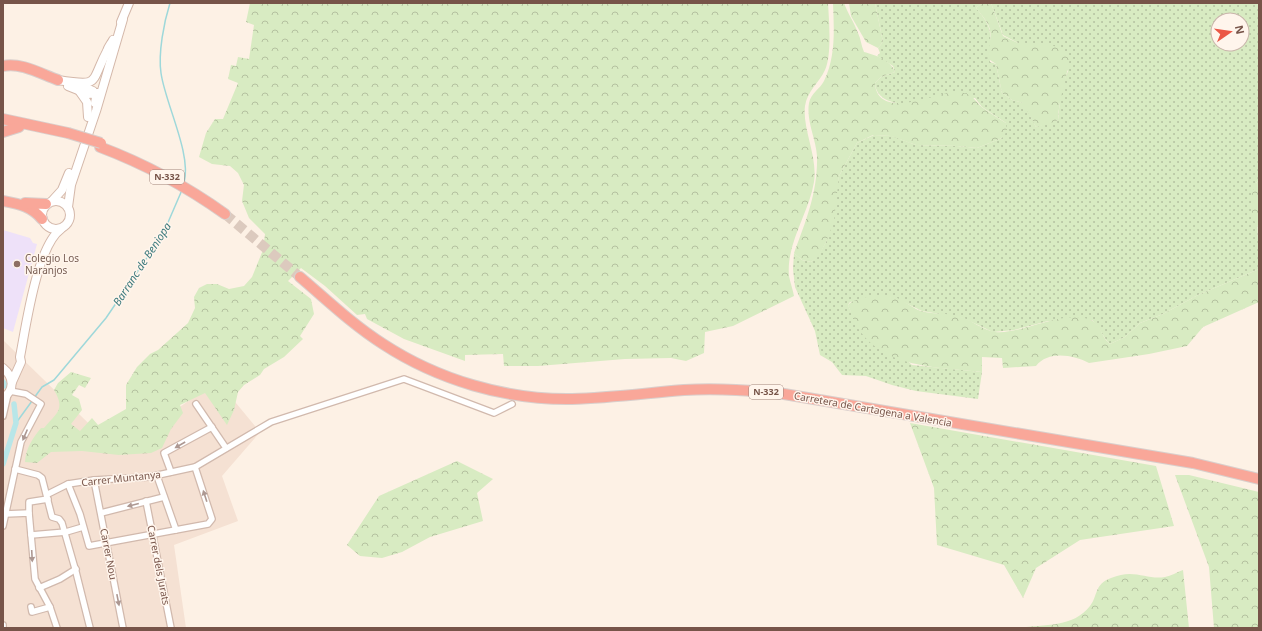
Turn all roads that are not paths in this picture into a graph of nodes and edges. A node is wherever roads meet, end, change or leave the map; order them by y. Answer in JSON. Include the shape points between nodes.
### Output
{"nodes":[{"id":1,"x":129,"y":3,"type":"edge"},
{"id":2,"x":111,"y":50,"type":"junction"},
{"id":3,"x":3,"y":66,"type":"edge"},
{"id":4,"x":27,"y":69,"type":"junction"},
{"id":5,"x":3,"y":72,"type":"edge"},
{"id":6,"x":58,"y":80,"type":"junction"},
{"id":7,"x":76,"y":84,"type":"junction"},
{"id":8,"x":80,"y":92,"type":"junction"},
{"id":9,"x":95,"y":94,"type":"junction"},
{"id":10,"x":88,"y":118,"type":"junction"},
{"id":11,"x":4,"y":121,"type":"edge"},
{"id":12,"x":19,"y":127,"type":"junction"},
{"id":13,"x":3,"y":132,"type":"edge"},
{"id":14,"x":68,"y":135,"type":"junction"},
{"id":15,"x":73,"y":179,"type":"junction"},
{"id":16,"x":3,"y":200,"type":"edge"},
{"id":17,"x":49,"y":203,"type":"junction"},
{"id":18,"x":68,"y":207,"type":"junction"},
{"id":19,"x":225,"y":214,"type":"tunnel mouth"},
{"id":20,"x":43,"y":222,"type":"junction"},
{"id":21,"x":61,"y":229,"type":"junction"},
{"id":22,"x":45,"y":250,"type":"junction"},
{"id":23,"x":300,"y":277,"type":"tunnel mouth"},
{"id":24,"x":20,"y":359,"type":"junction"},
{"id":25,"x":3,"y":368,"type":"edge"},
{"id":26,"x":12,"y":382,"type":"junction"},
{"id":27,"x":7,"y":395,"type":"edge"},
{"id":28,"x":196,"y":404,"type":"dead end"},
{"id":29,"x":512,"y":404,"type":"dead end"},
{"id":30,"x":3,"y":416,"type":"edge"},
{"id":31,"x":212,"y":427,"type":"junction"},
{"id":32,"x":226,"y":448,"type":"junction"},
{"id":33,"x":195,"y":467,"type":"junction"},
{"id":34,"x":15,"y":469,"type":"junction"},
{"id":35,"x":171,"y":472,"type":"junction"},
{"id":36,"x":157,"y":476,"type":"junction"},
{"id":37,"x":1259,"y":479,"type":"edge"},
{"id":38,"x":94,"y":480,"type":"junction"},
{"id":39,"x":68,"y":484,"type":"junction"},
{"id":40,"x":48,"y":497,"type":"junction"},
{"id":41,"x":164,"y":497,"type":"junction"},
{"id":42,"x":146,"y":502,"type":"junction"},
{"id":43,"x":29,"y":513,"type":"junction"},
{"id":44,"x":101,"y":513,"type":"junction"},
{"id":45,"x":5,"y":514,"type":"junction"},
{"id":46,"x":3,"y":526,"type":"edge"},
{"id":47,"x":84,"y":527,"type":"junction"},
{"id":48,"x":176,"y":530,"type":"junction"},
{"id":49,"x":63,"y":531,"type":"junction"},
{"id":50,"x":153,"y":534,"type":"junction"},
{"id":51,"x":31,"y":535,"type":"junction"},
{"id":52,"x":107,"y":543,"type":"junction"},
{"id":53,"x":76,"y":569,"type":"junction"},
{"id":54,"x":39,"y":588,"type":"junction"},
{"id":55,"x":31,"y":606,"type":"dead end"},
{"id":56,"x":50,"y":607,"type":"junction"},
{"id":57,"x":57,"y":628,"type":"edge"},
{"id":58,"x":90,"y":628,"type":"edge"},
{"id":59,"x":123,"y":628,"type":"edge"},
{"id":60,"x":171,"y":628,"type":"edge"}],
"edges":[{"from":1,"to":2,"type":"street"},
{"from":2,"to":7,"type":"street","via":[[94,79]]},
{"from":2,"to":9,"type":"street"},
{"from":2,"to":15,"type":"street","via":[[94,118]]},
{"from":3,"to":4,"type":"highway","via":[[15,65]]},
{"from":4,"to":5,"type":"highway"},
{"from":4,"to":6,"type":"highway"},
{"from":6,"to":7,"type":"street"},
{"from":6,"to":8,"type":"street"},
{"from":7,"to":9,"type":"street","via":[[90,89]]},
{"from":8,"to":9,"type":"street"},
{"from":8,"to":10,"type":"street","via":[[87,102]]},
{"from":9,"to":10,"type":"street"},
{"from":9,"to":15,"type":"street"},
{"from":10,"to":17,"type":"street","via":[[62,190]]},
{"from":11,"to":12,"type":"highway","number":"N-332"},
{"from":11,"to":14,"type":"highway"},
{"from":12,"to":13,"type":"highway"},
{"from":12,"to":14,"type":"highway","number":"N-332"},
{"from":14,"to":19,"type":"highway","number":"N-332","via":[[140,161],[189,185],[194,192]]},
{"from":15,"to":18,"type":"street"},
{"from":16,"to":17,"type":"highway","via":[[31,204]]},
{"from":16,"to":20,"type":"highway","via":[[27,206]]},
{"from":17,"to":18,"type":"street","via":[[61,202]]},
{"from":17,"to":20,"type":"street","via":[[42,211]]},
{"from":18,"to":21,"type":"street","via":[[70,220]]},
{"from":20,"to":21,"type":"street","via":[[52,229]]},
{"from":20,"to":22,"type":"street"},
{"from":21,"to":22,"type":"street","via":[[52,236]]},
{"from":22,"to":24,"type":"street","via":[[33,293]]},
{"from":23,"to":37,"type":"highway","name":"Carretera de Cartagena a Valencia","number":"N-332","via":[[389,348],[434,371],[491,390],[558,399],[718,389],[784,394],[1193,463]]},
{"from":24,"to":25,"type":"street","via":[[14,365]]},
{"from":24,"to":26,"type":"street"},
{"from":25,"to":26,"type":"street"},
{"from":26,"to":27,"type":"street"},
{"from":27,"to":30,"type":"street"},
{"from":27,"to":34,"type":"street","one_way":true,"via":[[26,394],[41,406],[26,432]]},
{"from":28,"to":31,"type":"street"},
{"from":29,"to":32,"type":"street","name":"Carrer Muntanya","via":[[494,413],[404,379],[271,422]]},
{"from":31,"to":32,"type":"street"},
{"from":31,"to":35,"type":"street","one_way":true,"via":[[164,453]]},
{"from":32,"to":33,"type":"street","name":"Carrer Muntanya"},
{"from":33,"to":35,"type":"street","name":"Carrer Muntanya"},
{"from":48,"to":33,"type":"street","one_way":true,"via":[[208,524],[212,519]]},
{"from":34,"to":40,"type":"street","via":[[42,478]]},
{"from":34,"to":45,"type":"street"},
{"from":35,"to":36,"type":"street","name":"Carrer Muntanya"},
{"from":36,"to":38,"type":"street","name":"Carrer Muntanya"},
{"from":36,"to":41,"type":"street"},
{"from":38,"to":39,"type":"street","name":"Carrer Muntanya"},
{"from":38,"to":44,"type":"street","name":"Carrer Nou"},
{"from":39,"to":40,"type":"street","name":"Carrer Muntanya"},
{"from":39,"to":47,"type":"street"},
{"from":40,"to":43,"type":"street","name":"Carrer Muntanya","via":[[29,502]]},
{"from":40,"to":49,"type":"street","via":[[52,517],[60,521]]},
{"from":41,"to":42,"type":"street"},
{"from":41,"to":48,"type":"street"},
{"from":42,"to":44,"type":"street","one_way":true},
{"from":42,"to":50,"type":"street","name":"Carrer dels Jurats"},
{"from":43,"to":45,"type":"street"},
{"from":43,"to":51,"type":"street"},
{"from":44,"to":52,"type":"street","name":"Carrer Nou"},
{"from":45,"to":46,"type":"street"},
{"from":47,"to":49,"type":"street"},
{"from":47,"to":52,"type":"street","via":[[89,546]]},
{"from":48,"to":50,"type":"street"},
{"from":49,"to":51,"type":"street"},
{"from":49,"to":53,"type":"street"},
{"from":50,"to":52,"type":"street"},
{"from":50,"to":60,"type":"street","name":"Carrer dels Jurats"},
{"from":51,"to":54,"type":"street","one_way":true,"via":[[33,572]]},
{"from":52,"to":59,"type":"street","name":"Carrer Nou","one_way":true},
{"from":53,"to":54,"type":"street"},
{"from":53,"to":58,"type":"street"},
{"from":54,"to":56,"type":"street"},
{"from":55,"to":56,"type":"street","via":[[32,612]]},
{"from":56,"to":57,"type":"street"}]}
